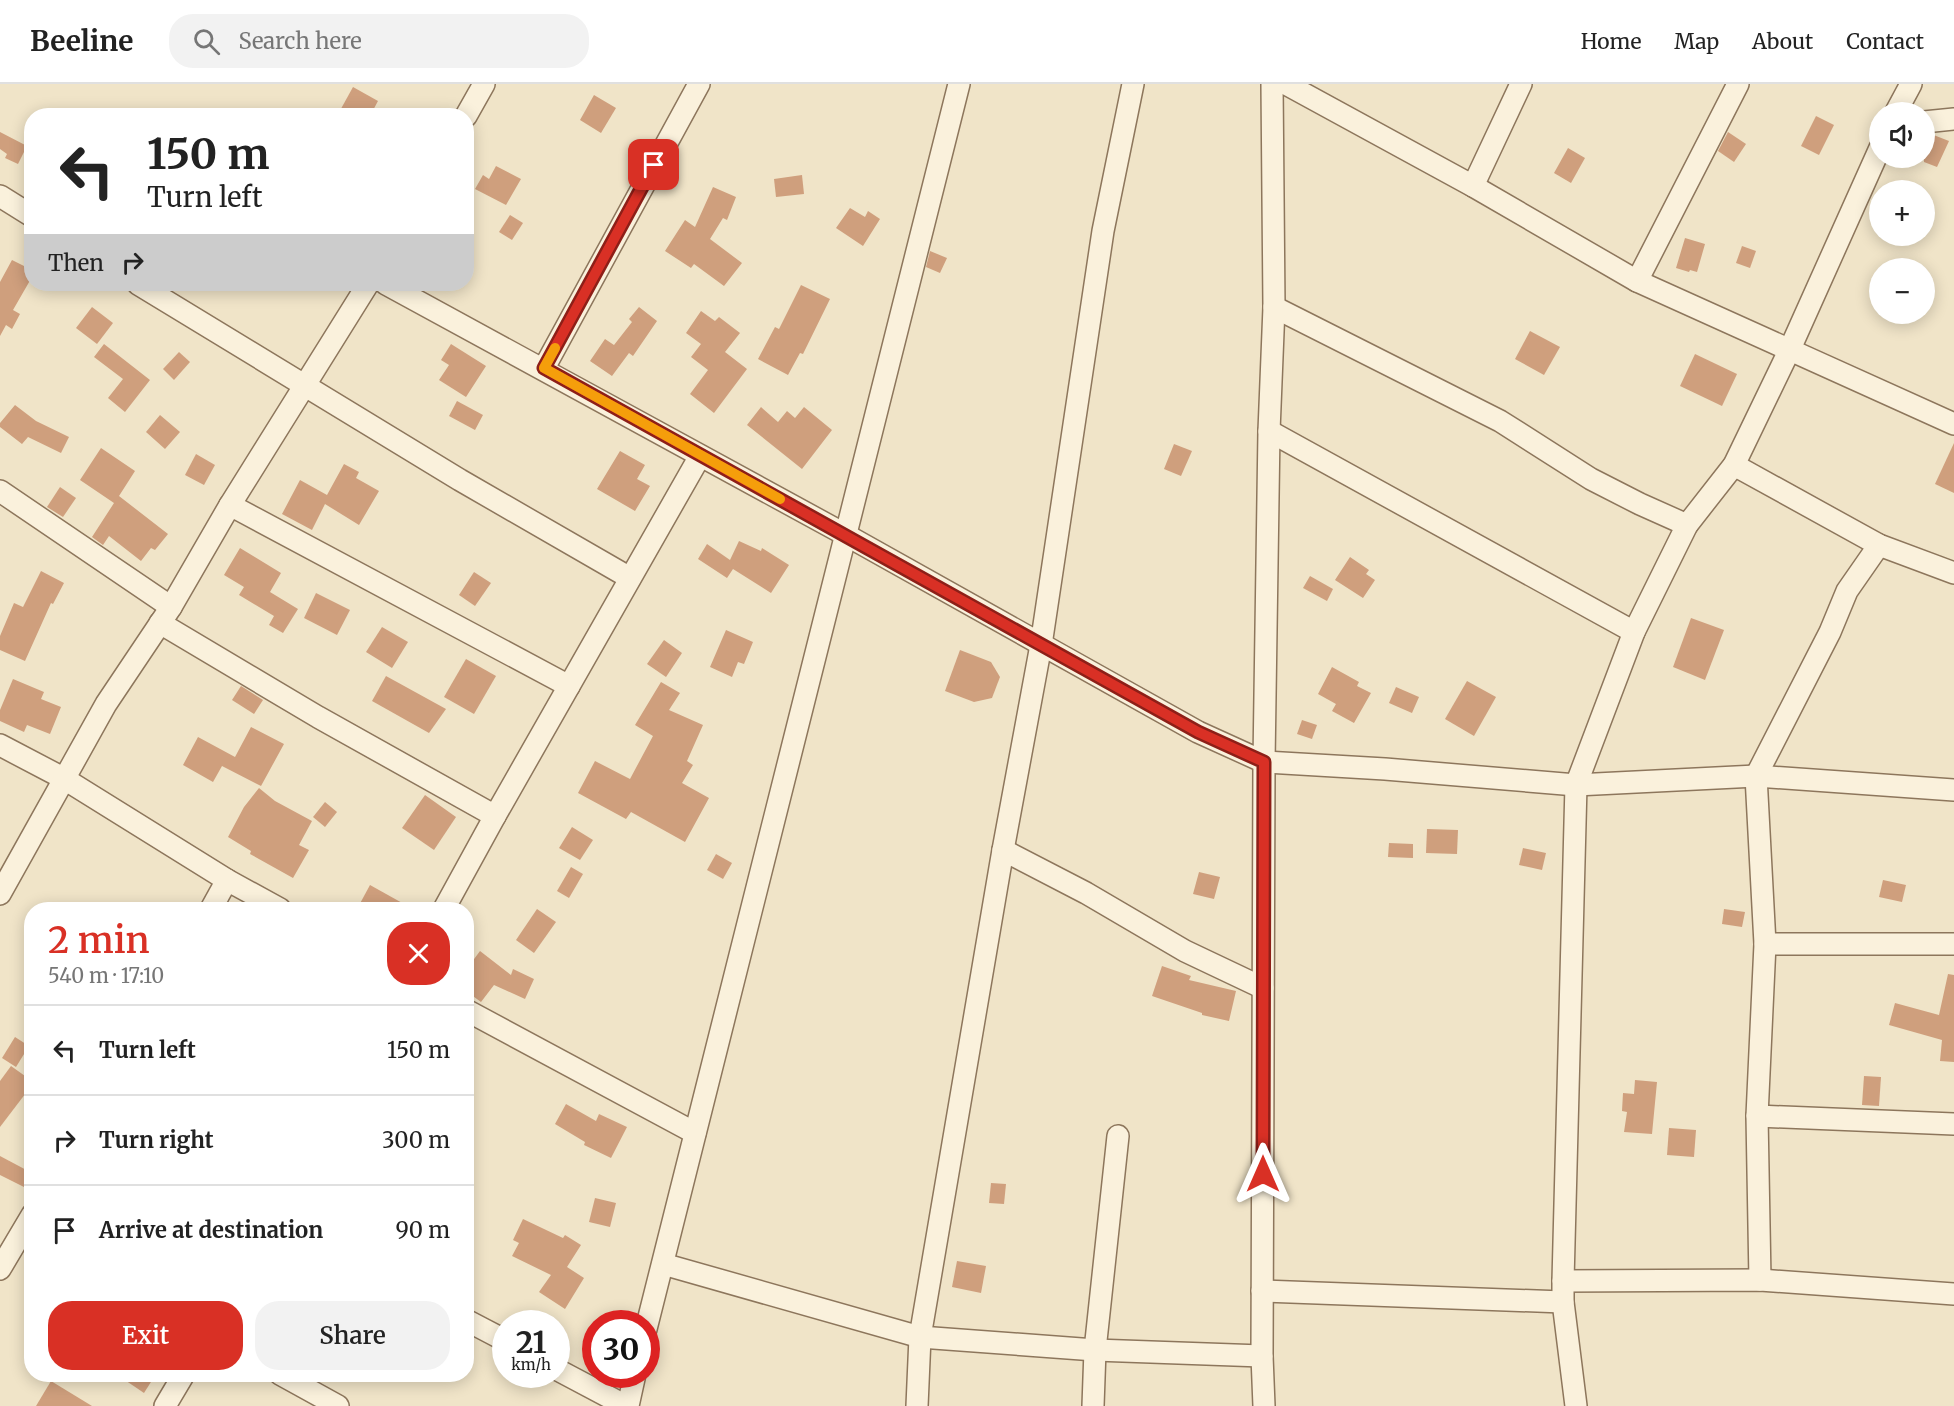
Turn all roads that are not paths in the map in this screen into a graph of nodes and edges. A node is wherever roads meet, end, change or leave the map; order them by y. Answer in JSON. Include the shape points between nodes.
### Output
{"nodes":[{"id":1,"x":484,"y":84,"type":"edge"},
{"id":2,"x":699,"y":84,"type":"edge"},
{"id":3,"x":959,"y":84,"type":"edge"},
{"id":4,"x":1133,"y":84,"type":"edge"},
{"id":5,"x":1272,"y":84,"type":"edge"},
{"id":6,"x":1286,"y":84,"type":"edge"},
{"id":7,"x":1521,"y":84,"type":"edge"},
{"id":8,"x":1738,"y":84,"type":"edge"},
{"id":9,"x":1911,"y":84,"type":"edge"},
{"id":10,"x":1901,"y":102,"type":"edge"},
{"id":11,"x":470,"y":108,"type":"edge"},
{"id":12,"x":1954,"y":119,"type":"edge"},
{"id":13,"x":1935,"y":121,"type":"edge"},
{"id":14,"x":1871,"y":168,"type":"edge"},
{"id":15,"x":1473,"y":186,"type":"junction"},
{"id":16,"x":0,"y":196,"type":"edge"},
{"id":17,"x":24,"y":211,"type":"edge"},
{"id":18,"x":1637,"y":281,"type":"junction"},
{"id":19,"x":150,"y":291,"type":"edge"},
{"id":20,"x":364,"y":291,"type":"edge"},
{"id":21,"x":399,"y":291,"type":"edge"},
{"id":22,"x":1274,"y":307,"type":"junction"},
{"id":23,"x":1789,"y":351,"type":"junction"},
{"id":24,"x":544,"y":368,"type":"junction"},
{"id":25,"x":305,"y":385,"type":"junction"},
{"id":26,"x":1954,"y":424,"type":"edge"},
{"id":27,"x":1269,"y":431,"type":"junction"},
{"id":28,"x":700,"y":456,"type":"junction"},
{"id":29,"x":1734,"y":465,"type":"junction"},
{"id":30,"x":0,"y":491,"type":"edge"},
{"id":31,"x":230,"y":505,"type":"junction"},
{"id":32,"x":1687,"y":525,"type":"junction"},
{"id":33,"x":846,"y":535,"type":"junction"},
{"id":34,"x":1879,"y":545,"type":"junction"},
{"id":35,"x":1954,"y":573,"type":"edge"},
{"id":36,"x":630,"y":578,"type":"junction"},
{"id":37,"x":166,"y":615,"type":"junction"},
{"id":38,"x":1634,"y":632,"type":"junction"},
{"id":39,"x":1041,"y":645,"type":"junction"},
{"id":40,"x":569,"y":686,"type":"junction"},
{"id":41,"x":0,"y":745,"type":"edge"},
{"id":42,"x":1264,"y":762,"type":"junction"},
{"id":43,"x":1756,"y":776,"type":"junction"},
{"id":44,"x":63,"y":778,"type":"junction"},
{"id":45,"x":1576,"y":786,"type":"junction"},
{"id":46,"x":1954,"y":790,"type":"edge"},
{"id":47,"x":495,"y":816,"type":"junction"},
{"id":48,"x":1003,"y":850,"type":"junction"},
{"id":49,"x":227,"y":880,"type":"junction"},
{"id":50,"x":0,"y":894,"type":"edge"},
{"id":51,"x":214,"y":902,"type":"edge"},
{"id":52,"x":267,"y":902,"type":"edge"},
{"id":53,"x":448,"y":902,"type":"edge"},
{"id":54,"x":1765,"y":944,"type":"junction"},
{"id":55,"x":1954,"y":944,"type":"edge"},
{"id":56,"x":1263,"y":988,"type":"junction"},
{"id":57,"x":474,"y":1014,"type":"edge"},
{"id":58,"x":1757,"y":1116,"type":"junction"},
{"id":59,"x":1954,"y":1124,"type":"edge"},
{"id":60,"x":695,"y":1133,"type":"junction"},
{"id":61,"x":1118,"y":1136,"type":"dead end"},
{"id":62,"x":24,"y":1228,"type":"edge"},
{"id":63,"x":663,"y":1264,"type":"junction"},
{"id":64,"x":0,"y":1269,"type":"edge"},
{"id":65,"x":1760,"y":1280,"type":"junction"},
{"id":66,"x":1563,"y":1281,"type":"junction"},
{"id":67,"x":1262,"y":1291,"type":"junction"},
{"id":68,"x":1954,"y":1294,"type":"edge"},
{"id":69,"x":1563,"y":1302,"type":"junction"},
{"id":70,"x":651,"y":1310,"type":"edge"},
{"id":71,"x":474,"y":1324,"type":"edge"},
{"id":72,"x":492,"y":1334,"type":"edge"},
{"id":73,"x":920,"y":1337,"type":"junction"},
{"id":74,"x":1095,"y":1350,"type":"junction"},
{"id":75,"x":1262,"y":1356,"type":"junction"},
{"id":76,"x":570,"y":1376,"type":"edge"},
{"id":77,"x":179,"y":1382,"type":"edge"},
{"id":78,"x":294,"y":1382,"type":"edge"},
{"id":79,"x":632,"y":1388,"type":"edge"},
{"id":80,"x":165,"y":1406,"type":"edge"},
{"id":81,"x":338,"y":1406,"type":"edge"},
{"id":82,"x":627,"y":1406,"type":"edge"},
{"id":83,"x":917,"y":1406,"type":"edge"},
{"id":84,"x":1093,"y":1406,"type":"edge"},
{"id":85,"x":1264,"y":1406,"type":"edge"},
{"id":86,"x":1576,"y":1406,"type":"edge"}],
"edges":[{"from":1,"to":11,"type":"street"},
{"from":2,"to":24,"type":"street"},
{"from":3,"to":33,"type":"street"},
{"from":4,"to":39,"type":"street","via":[[1103,231]]},
{"from":5,"to":22,"type":"street"},
{"from":6,"to":15,"type":"street"},
{"from":7,"to":15,"type":"street"},
{"from":8,"to":18,"type":"street"},
{"from":9,"to":10,"type":"street"},
{"from":12,"to":13,"type":"street"},
{"from":14,"to":23,"type":"street"},
{"from":15,"to":18,"type":"street"},
{"from":16,"to":17,"type":"street"},
{"from":18,"to":23,"type":"street"},
{"from":19,"to":25,"type":"street"},
{"from":20,"to":25,"type":"street"},
{"from":21,"to":24,"type":"street"},
{"from":22,"to":27,"type":"street"},
{"from":22,"to":32,"type":"street","via":[[1500,421],[1592,479]]},
{"from":23,"to":26,"type":"street"},
{"from":23,"to":29,"type":"street"},
{"from":24,"to":28,"type":"street"},
{"from":25,"to":31,"type":"street"},
{"from":25,"to":36,"type":"street"},
{"from":27,"to":38,"type":"street"},
{"from":27,"to":42,"type":"street"},
{"from":28,"to":33,"type":"street"},
{"from":28,"to":36,"type":"street"},
{"from":29,"to":32,"type":"street"},
{"from":29,"to":34,"type":"street"},
{"from":30,"to":37,"type":"street"},
{"from":31,"to":37,"type":"street"},
{"from":31,"to":40,"type":"street"},
{"from":32,"to":38,"type":"street"},
{"from":33,"to":39,"type":"street"},
{"from":33,"to":60,"type":"street"},
{"from":34,"to":35,"type":"street"},
{"from":34,"to":43,"type":"street","via":[[1847,591],[1830,633]]},
{"from":36,"to":40,"type":"street"},
{"from":37,"to":44,"type":"street","via":[[106,704]]},
{"from":37,"to":47,"type":"street","via":[[318,717]]},
{"from":38,"to":45,"type":"street"},
{"from":39,"to":42,"type":"street","via":[[1198,732]]},
{"from":39,"to":48,"type":"street"},
{"from":40,"to":47,"type":"street"},
{"from":41,"to":44,"type":"street"},
{"from":42,"to":45,"type":"street"},
{"from":42,"to":56,"type":"street"},
{"from":43,"to":45,"type":"street"},
{"from":43,"to":46,"type":"street"},
{"from":43,"to":54,"type":"street"},
{"from":44,"to":49,"type":"street"},
{"from":44,"to":50,"type":"street"},
{"from":45,"to":66,"type":"street"},
{"from":47,"to":53,"type":"street"},
{"from":48,"to":56,"type":"street","via":[[1185,951]]},
{"from":48,"to":73,"type":"street"},
{"from":49,"to":51,"type":"street"},
{"from":49,"to":52,"type":"street"},
{"from":54,"to":55,"type":"street"},
{"from":54,"to":58,"type":"street"},
{"from":56,"to":67,"type":"street"},
{"from":57,"to":60,"type":"street"},
{"from":58,"to":59,"type":"street"},
{"from":58,"to":65,"type":"street"},
{"from":60,"to":63,"type":"street"},
{"from":61,"to":74,"type":"street"},
{"from":62,"to":64,"type":"street"},
{"from":63,"to":70,"type":"street"},
{"from":63,"to":73,"type":"street"},
{"from":65,"to":66,"type":"street"},
{"from":65,"to":68,"type":"street"},
{"from":66,"to":69,"type":"street"},
{"from":67,"to":69,"type":"street"},
{"from":67,"to":75,"type":"street"},
{"from":69,"to":86,"type":"street"},
{"from":71,"to":72,"type":"street"},
{"from":73,"to":74,"type":"street"},
{"from":73,"to":83,"type":"street"},
{"from":74,"to":75,"type":"street"},
{"from":74,"to":84,"type":"street"},
{"from":75,"to":85,"type":"street"},
{"from":76,"to":82,"type":"street"},
{"from":77,"to":80,"type":"street"},
{"from":78,"to":81,"type":"street"},
{"from":79,"to":82,"type":"street"}]}
